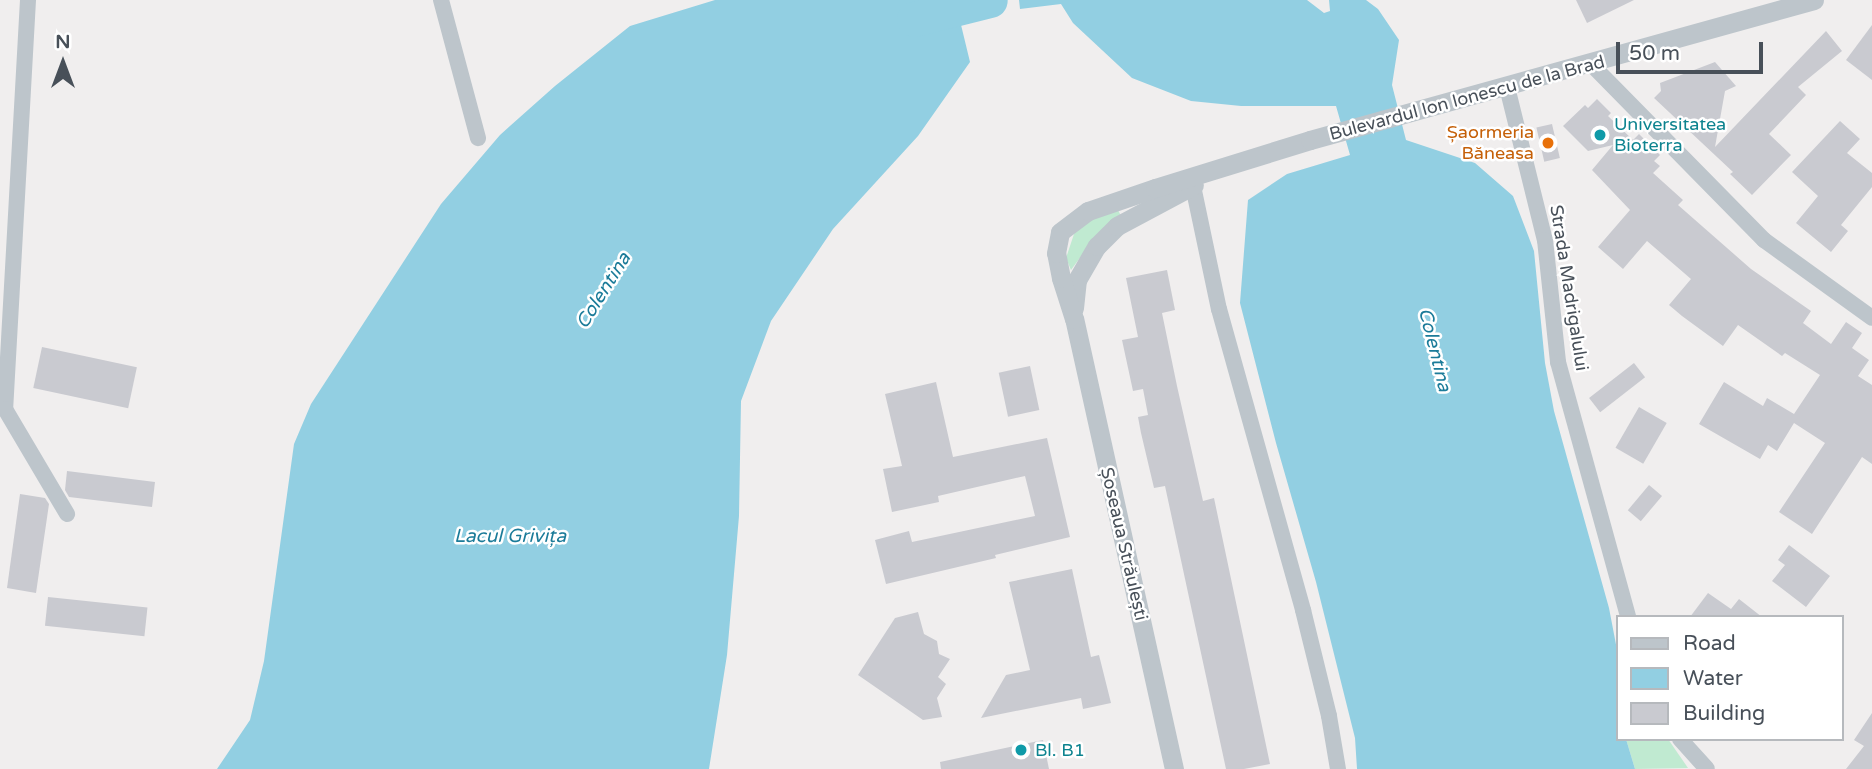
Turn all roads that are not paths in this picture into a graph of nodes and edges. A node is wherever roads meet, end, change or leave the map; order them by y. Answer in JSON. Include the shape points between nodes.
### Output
{"nodes":[{"id":1,"x":28,"y":0,"type":"edge"},
{"id":2,"x":441,"y":0,"type":"edge"},
{"id":3,"x":1814,"y":0,"type":"edge"},
{"id":4,"x":1591,"y":64,"type":"junction"},
{"id":5,"x":1507,"y":87,"type":"junction"},
{"id":6,"x":478,"y":138,"type":"dead end"},
{"id":7,"x":1242,"y":161,"type":"junction"},
{"id":8,"x":1193,"y":186,"type":"junction"},
{"id":9,"x":1872,"y":318,"type":"edge"},
{"id":10,"x":1074,"y":319,"type":"junction"},
{"id":11,"x":67,"y":514,"type":"dead end"},
{"id":12,"x":1627,"y":615,"type":"edge"},
{"id":13,"x":1682,"y":741,"type":"edge"},
{"id":14,"x":1174,"y":769,"type":"edge"},
{"id":15,"x":1338,"y":769,"type":"edge"},
{"id":16,"x":1707,"y":769,"type":"edge"}],
"edges":[{"from":1,"to":11,"type":"street","via":[[5,409]]},
{"from":2,"to":6,"type":"street"},
{"from":3,"to":4,"type":"street","name":"Bulevardul Ion Ionescu de la Brad"},
{"from":4,"to":5,"type":"street","name":"Bulevardul Ion Ionescu de la Brad"},
{"from":4,"to":9,"type":"street","via":[[1765,240]]},
{"from":5,"to":7,"type":"street","name":"Bulevardul Ion Ionescu de la Brad"},
{"from":5,"to":12,"type":"street","name":"Strada Madrigalului","via":[[1545,240],[1558,362]]},
{"from":7,"to":8,"type":"street","name":"Bulevardul Ion Ionescu de la Brad"},
{"from":7,"to":10,"type":"street","name":"Bulevardul Ion Ionescu de la Brad","via":[[1105,204],[1072,220],[1060,232],[1056,253]]},
{"from":8,"to":10,"type":"street","name":"Bulevardul Ion Ionescu de la Brad","via":[[1117,226],[1097,246],[1077,280]]},
{"from":8,"to":15,"type":"street","via":[[1219,309],[1303,610]]},
{"from":10,"to":14,"type":"street","name":"Șoseaua Străulești"},
{"from":13,"to":16,"type":"street"}]}
